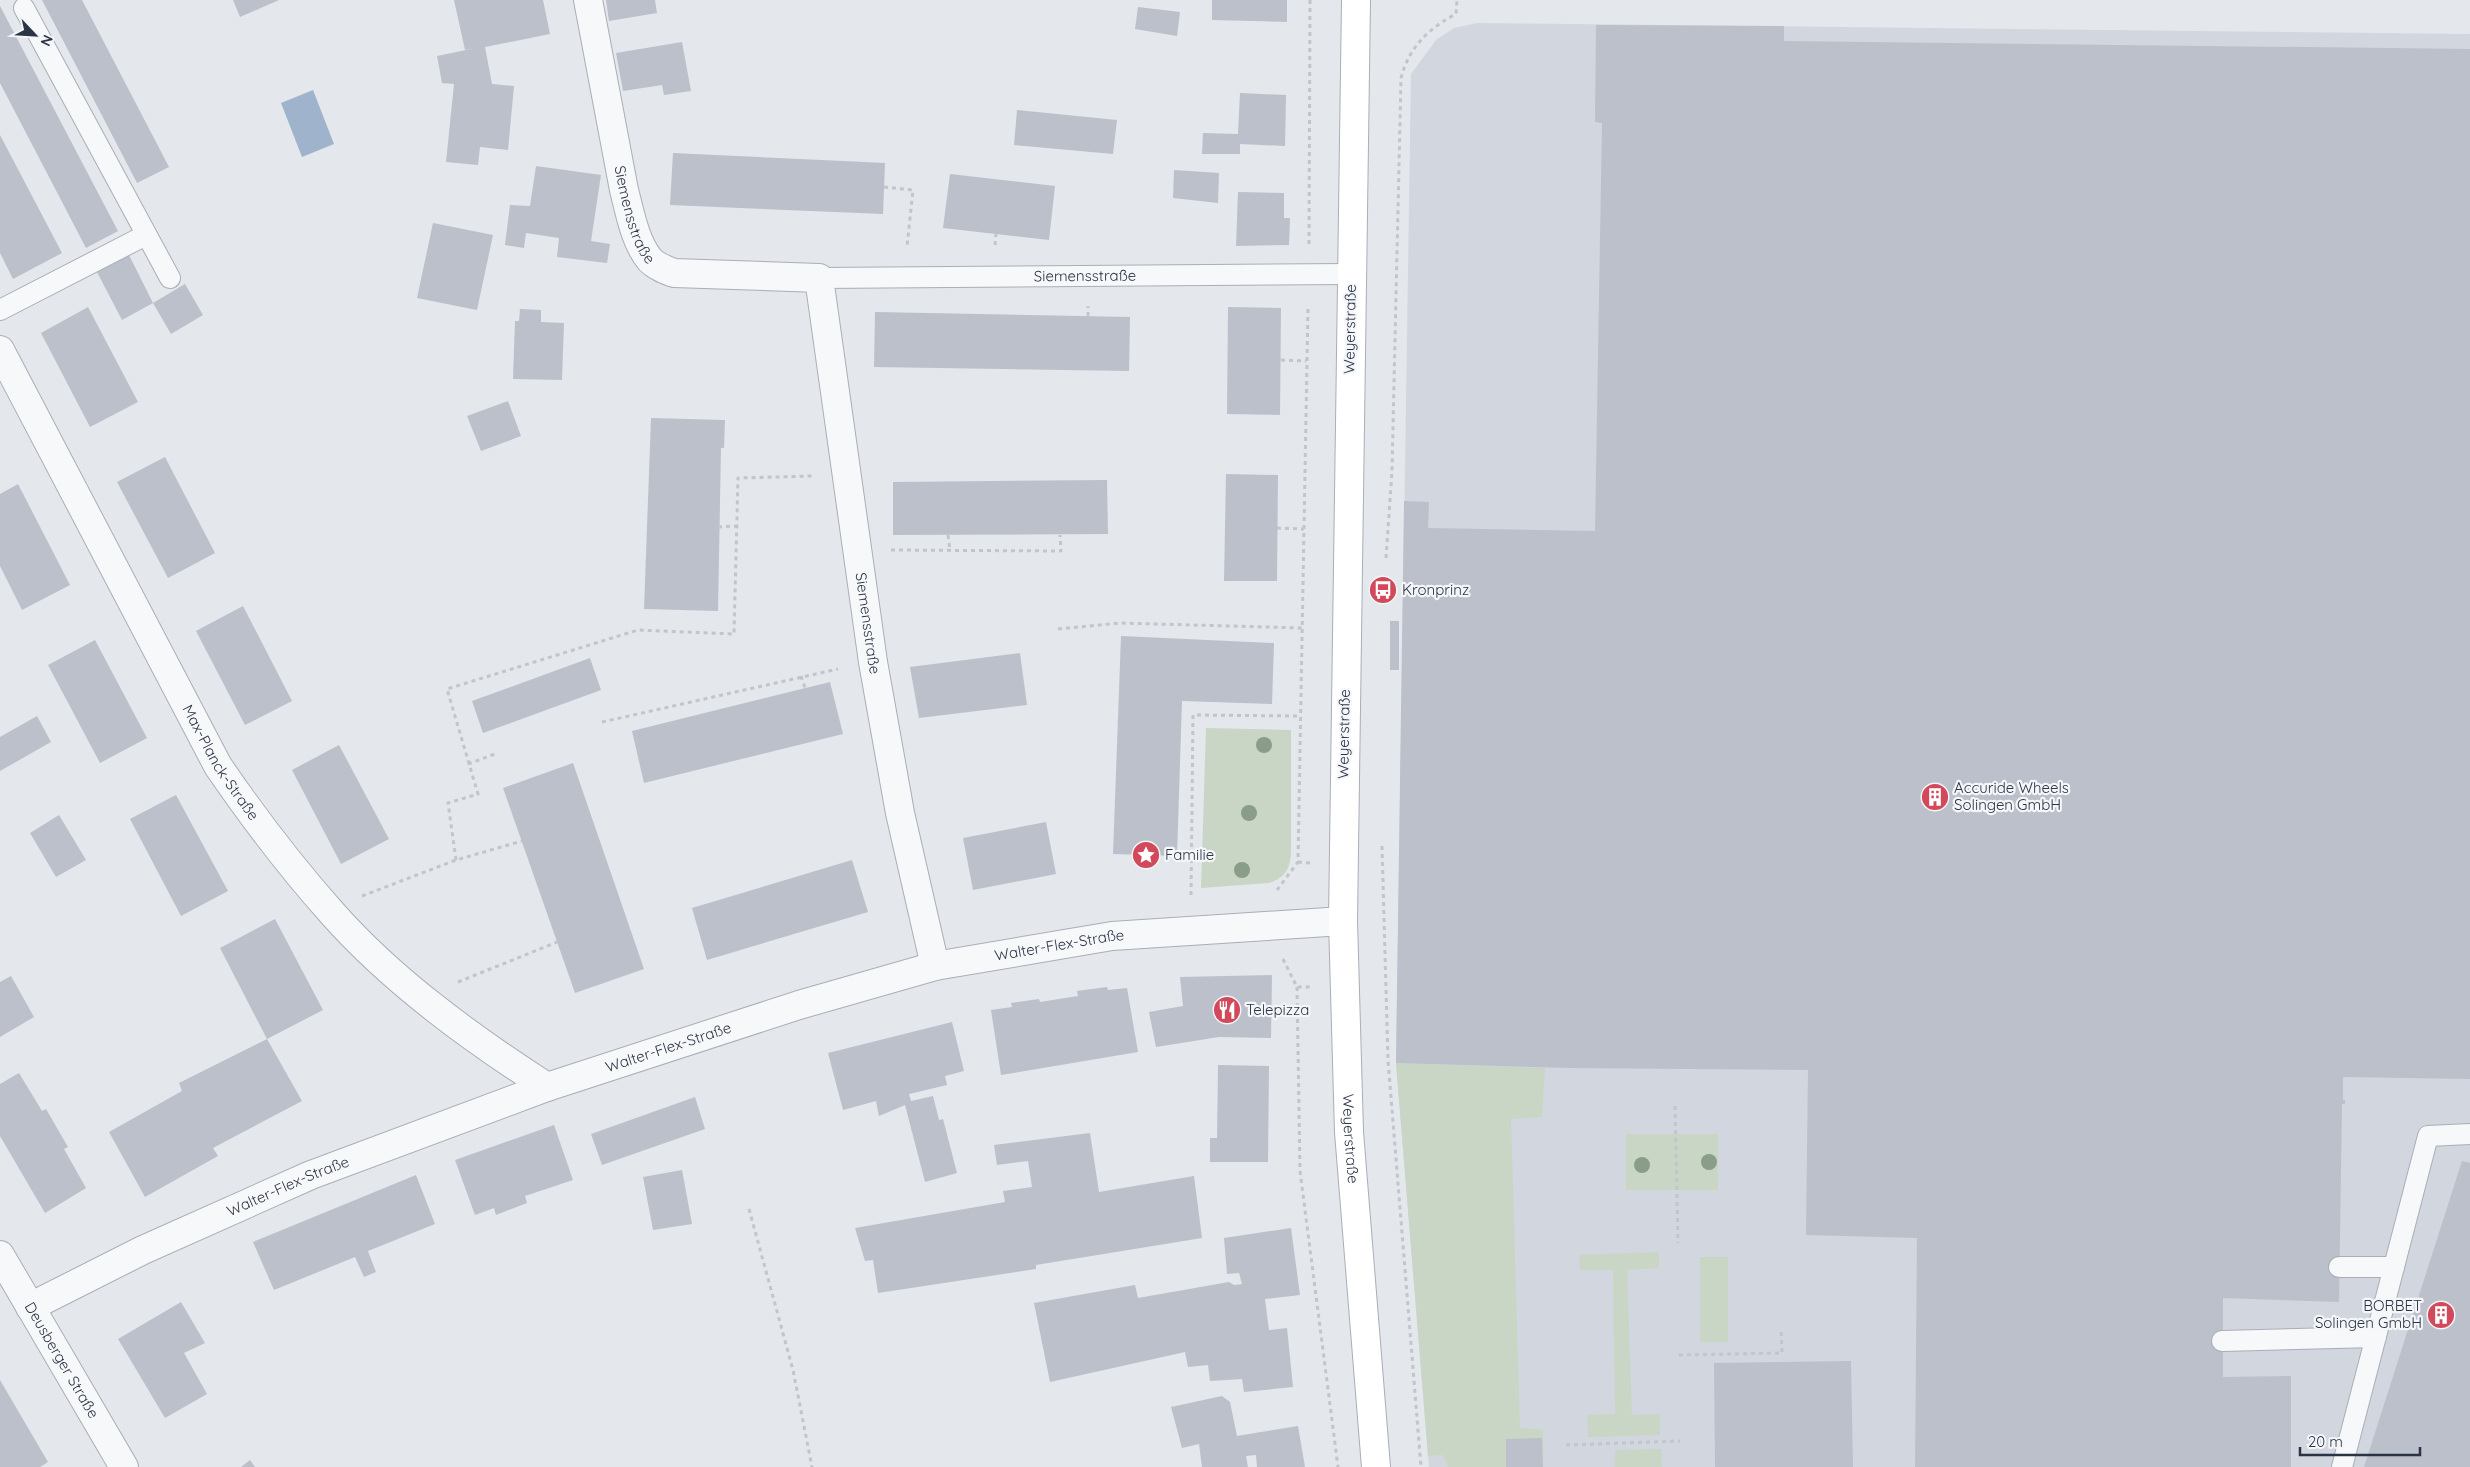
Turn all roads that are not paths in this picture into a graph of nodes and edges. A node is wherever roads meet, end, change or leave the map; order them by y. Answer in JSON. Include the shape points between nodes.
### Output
{"nodes":[{"id":1,"x":588,"y":0,"type":"edge"},
{"id":2,"x":1356,"y":0,"type":"edge"},
{"id":3,"x":24,"y":8,"type":"dead end"},
{"id":4,"x":146,"y":235,"type":"junction"},
{"id":5,"x":1351,"y":274,"type":"junction"},
{"id":6,"x":170,"y":278,"type":"dead end"},
{"id":7,"x":819,"y":278,"type":"junction"},
{"id":8,"x":0,"y":310,"type":"edge"},
{"id":9,"x":0,"y":350,"type":"edge"},
{"id":10,"x":1343,"y":921,"type":"junction"},
{"id":11,"x":935,"y":966,"type":"junction"},
{"id":12,"x":547,"y":1087,"type":"junction"},
{"id":13,"x":2470,"y":1134,"type":"edge"},
{"id":14,"x":0,"y":1255,"type":"edge"},
{"id":15,"x":2339,"y":1267,"type":"dead end"},
{"id":16,"x":2394,"y":1267,"type":"junction"},
{"id":17,"x":30,"y":1307,"type":"junction"},
{"id":18,"x":2376,"y":1337,"type":"junction"},
{"id":19,"x":2222,"y":1341,"type":"dead end"},
{"id":20,"x":124,"y":1467,"type":"edge"},
{"id":21,"x":1376,"y":1467,"type":"edge"},
{"id":22,"x":2342,"y":1467,"type":"edge"}],
"edges":[{"from":1,"to":7,"type":"street","name":"Siemensstraße","via":[[624,190],[631,218],[650,260],[674,273]]},
{"from":2,"to":5,"type":"main road","name":"Weyerstraße"},
{"from":3,"to":4,"type":"lane"},
{"from":4,"to":6,"type":"lane"},
{"from":4,"to":8,"type":"lane"},
{"from":5,"to":7,"type":"lane","name":"Siemensstraße"},
{"from":5,"to":10,"type":"main road","name":"Weyerstraße"},
{"from":7,"to":11,"type":"street","name":"Siemensstraße","via":[[873,662],[900,813]]},
{"from":9,"to":12,"type":"street","name":"Max-Planck-Straße","via":[[218,766],[282,855],[365,946],[422,996],[497,1055]]},
{"from":10,"to":11,"type":"street","name":"Walter-Flex-Straße","via":[[1112,936]]},
{"from":10,"to":21,"type":"main road","name":"Weyerstraße","via":[[1349,1132]]},
{"from":11,"to":12,"type":"street","name":"Walter-Flex-Straße","via":[[719,1030]]},
{"from":12,"to":17,"type":"street","name":"Walter-Flex-Straße","via":[[387,1146],[237,1207]]},
{"from":13,"to":16,"type":"lane","via":[[2428,1136]]},
{"from":14,"to":17,"type":"street","name":"Deusberger Straße"},
{"from":15,"to":16,"type":"lane"},
{"from":16,"to":18,"type":"lane"},
{"from":17,"to":20,"type":"street","name":"Deusberger Straße"},
{"from":18,"to":19,"type":"lane"},
{"from":18,"to":22,"type":"lane"}]}
